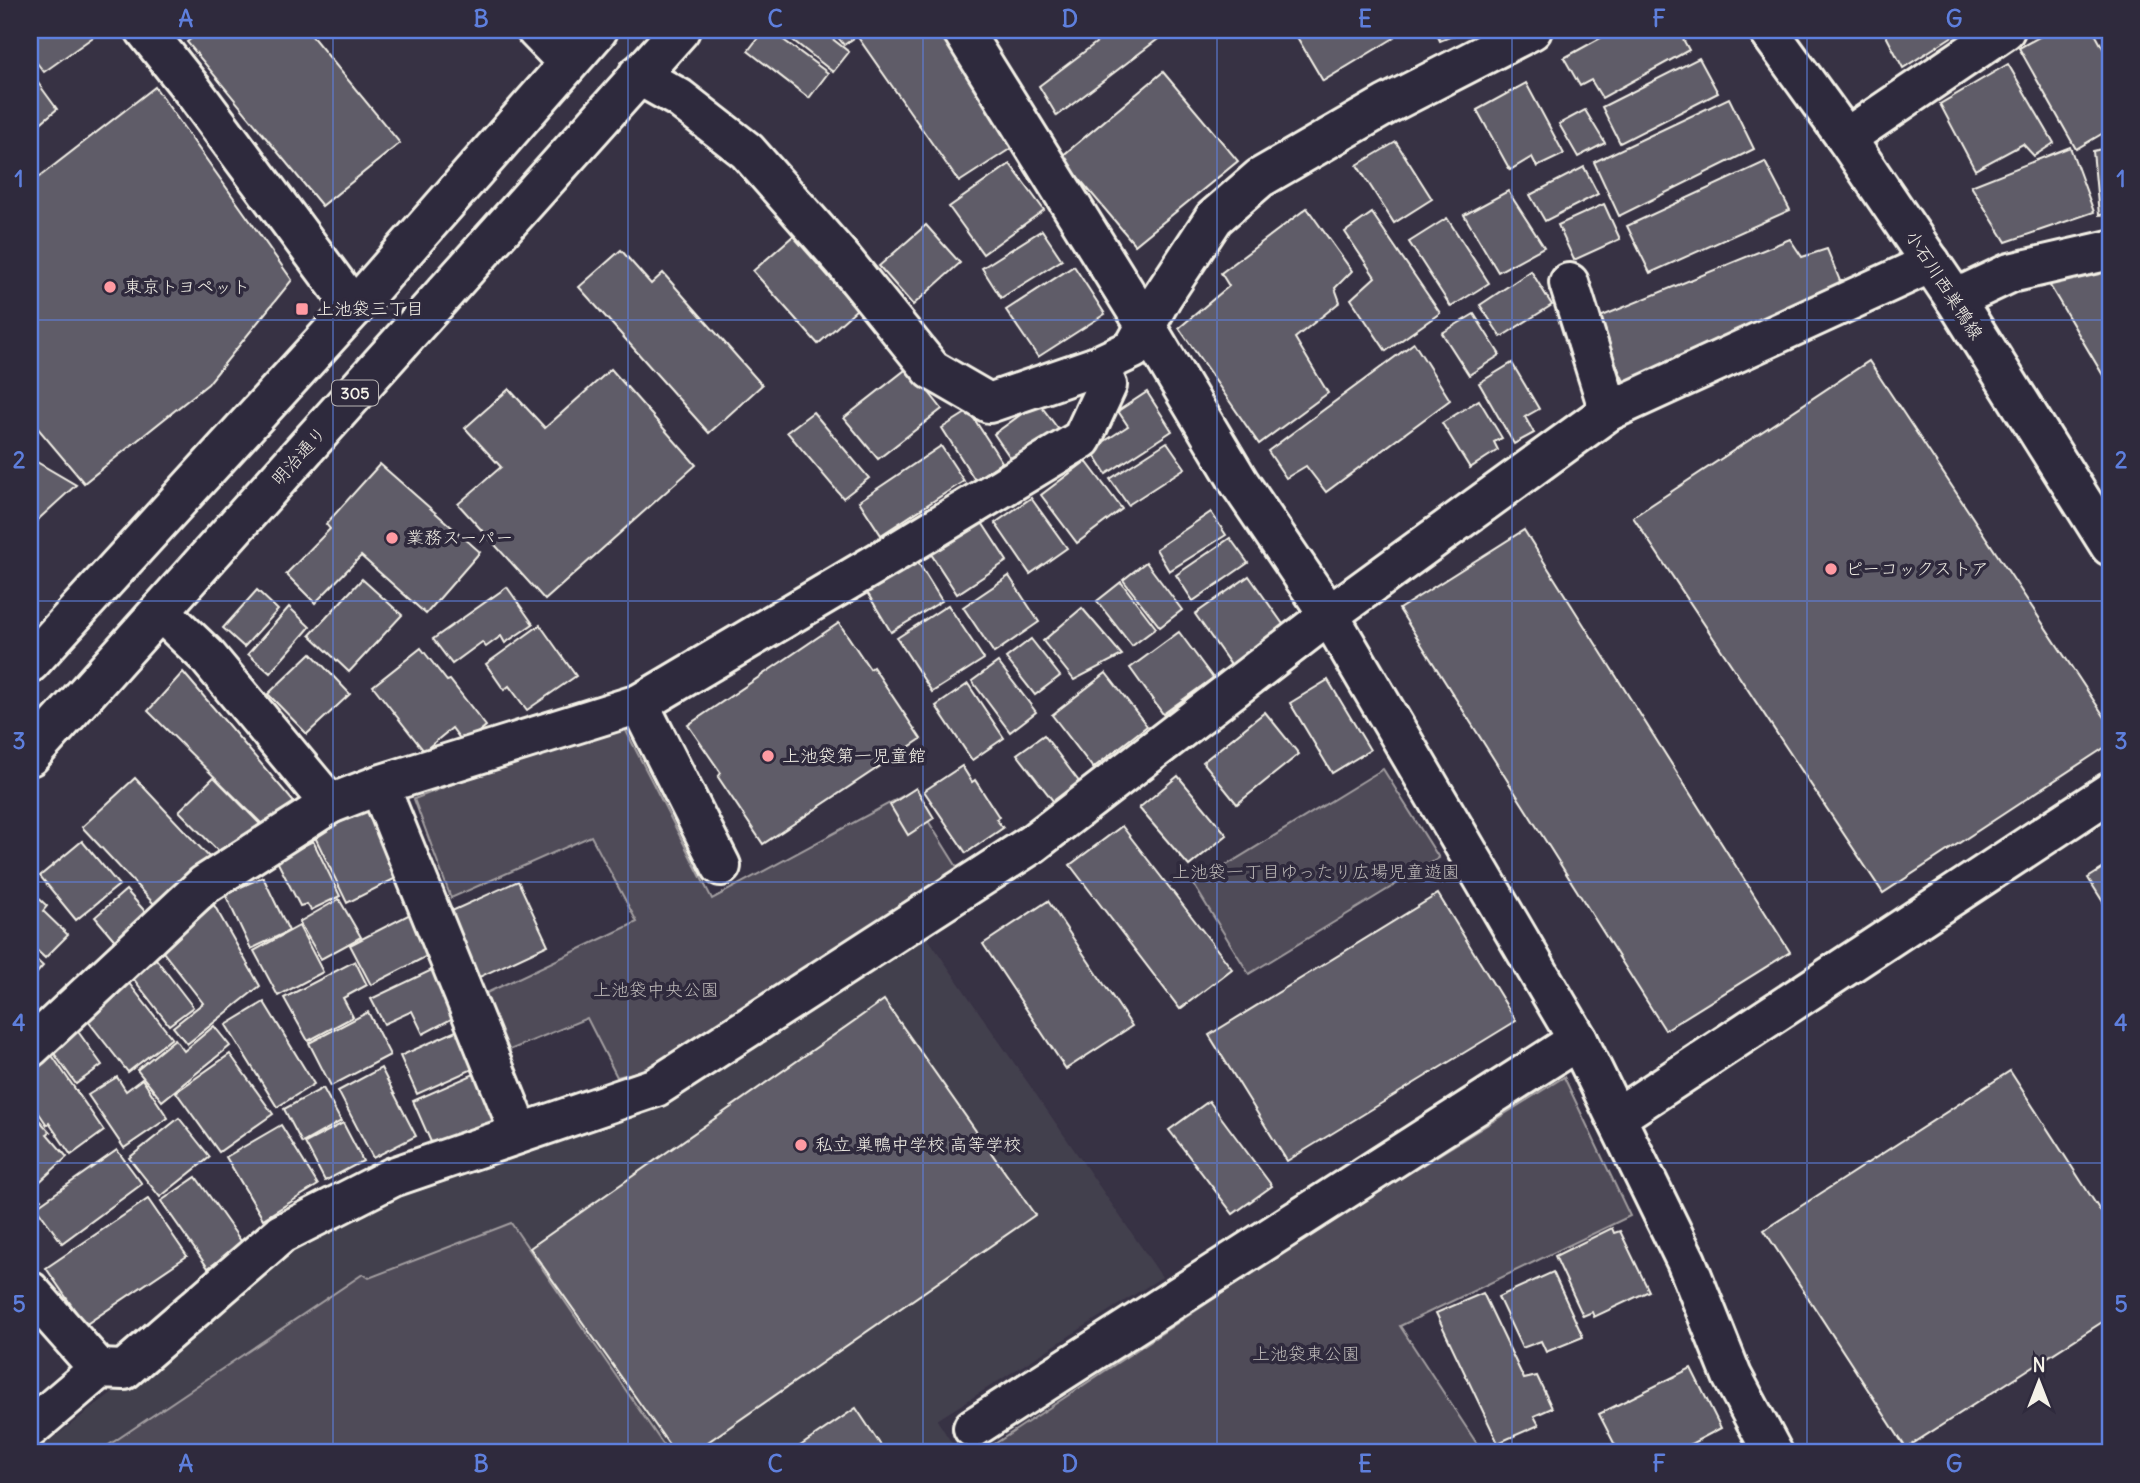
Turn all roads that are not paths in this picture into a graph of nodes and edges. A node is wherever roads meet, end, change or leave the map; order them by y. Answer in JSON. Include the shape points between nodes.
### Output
{"nodes":[{"id":1,"x":145,"y":30,"type":"edge"},
{"id":2,"x":536,"y":30,"type":"edge"},
{"id":3,"x":598,"y":30,"type":"edge"},
{"id":4,"x":680,"y":30,"type":"edge"},
{"id":5,"x":962,"y":30,"type":"edge"},
{"id":6,"x":1532,"y":30,"type":"edge"},
{"id":7,"x":1769,"y":30,"type":"edge"},
{"id":8,"x":2005,"y":30,"type":"edge"},
{"id":9,"x":568,"y":63,"type":"junction"},
{"id":10,"x":638,"y":75,"type":"junction"},
{"id":11,"x":1846,"y":138,"type":"junction"},
{"id":12,"x":2110,"y":250,"type":"edge"},
{"id":13,"x":1931,"y":263,"type":"junction"},
{"id":14,"x":1569,"y":284,"type":"dead end"},
{"id":15,"x":1955,"y":299,"type":"junction"},
{"id":16,"x":354,"y":308,"type":"junction"},
{"id":17,"x":1146,"y":326,"type":"junction"},
{"id":18,"x":1097,"y":366,"type":"junction"},
{"id":19,"x":1609,"y":411,"type":"junction"},
{"id":20,"x":2110,"y":546,"type":"edge"},
{"id":21,"x":160,"y":611,"type":"junction"},
{"id":22,"x":1329,"y":615,"type":"junction"},
{"id":23,"x":30,"y":663,"type":"edge"},
{"id":24,"x":639,"y":704,"type":"junction"},
{"id":25,"x":30,"y":756,"type":"edge"},
{"id":26,"x":379,"y":785,"type":"junction"},
{"id":27,"x":2110,"y":792,"type":"edge"},
{"id":28,"x":330,"y":804,"type":"junction"},
{"id":29,"x":721,"y":866,"type":"dead end"},
{"id":30,"x":1578,"y":1040,"type":"junction"},
{"id":31,"x":30,"y":1048,"type":"edge"},
{"id":32,"x":1617,"y":1118,"type":"junction"},
{"id":33,"x":520,"y":1133,"type":"junction"},
{"id":34,"x":30,"y":1291,"type":"edge"},
{"id":35,"x":99,"y":1368,"type":"junction"},
{"id":36,"x":30,"y":1428,"type":"edge"},
{"id":37,"x":973,"y":1428,"type":"dead end"},
{"id":38,"x":1773,"y":1453,"type":"edge"}],
"edges":[{"from":1,"to":16,"type":"street"},
{"from":2,"to":9,"type":"street"},
{"from":3,"to":9,"type":"street"},
{"from":4,"to":10,"type":"street","name":"明治通り","number":"305"},
{"from":5,"to":17,"type":"street"},
{"from":6,"to":17,"type":"street","via":[[1386,105],[1260,178],[1214,218]]},
{"from":7,"to":11,"type":"street","name":"小石川西巣鴨線"},
{"from":8,"to":11,"type":"street"},
{"from":9,"to":16,"type":"street"},
{"from":10,"to":18,"type":"street","via":[[679,99],[747,152],[932,370],[989,403]]},
{"from":10,"to":21,"type":"street","name":"明治通り","number":"305"},
{"from":11,"to":13,"type":"street","name":"小石川西巣鴨線"},
{"from":12,"to":15,"type":"street","via":[[2010,273]]},
{"from":13,"to":15,"type":"street","name":"小石川西巣鴨線"},
{"from":13,"to":19,"type":"street"},
{"from":14,"to":19,"type":"street"},
{"from":15,"to":20,"type":"street","name":"小石川西巣鴨線"},
{"from":16,"to":23,"type":"street"},
{"from":17,"to":18,"type":"street","via":[[1133,349]]},
{"from":17,"to":22,"type":"street","via":[[1239,482]]},
{"from":18,"to":24,"type":"street","via":[[1107,385],[1082,439]]},
{"from":19,"to":22,"type":"street"},
{"from":21,"to":25,"type":"street","name":"明治通り","number":"305"},
{"from":21,"to":28,"type":"street","via":[[206,655]]},
{"from":22,"to":30,"type":"street"},
{"from":22,"to":33,"type":"street","via":[[1032,844],[656,1087]]},
{"from":24,"to":26,"type":"street"},
{"from":24,"to":29,"type":"street"},
{"from":26,"to":28,"type":"street"},
{"from":26,"to":33,"type":"street"},
{"from":27,"to":32,"type":"street"},
{"from":28,"to":31,"type":"street","via":[[204,885]]},
{"from":30,"to":32,"type":"street"},
{"from":30,"to":37,"type":"street"},
{"from":32,"to":38,"type":"street","via":[[1686,1261],[1732,1376]]},
{"from":33,"to":35,"type":"street","via":[[393,1177],[281,1234],[124,1370]]},
{"from":34,"to":35,"type":"street"},
{"from":35,"to":36,"type":"street"}]}
